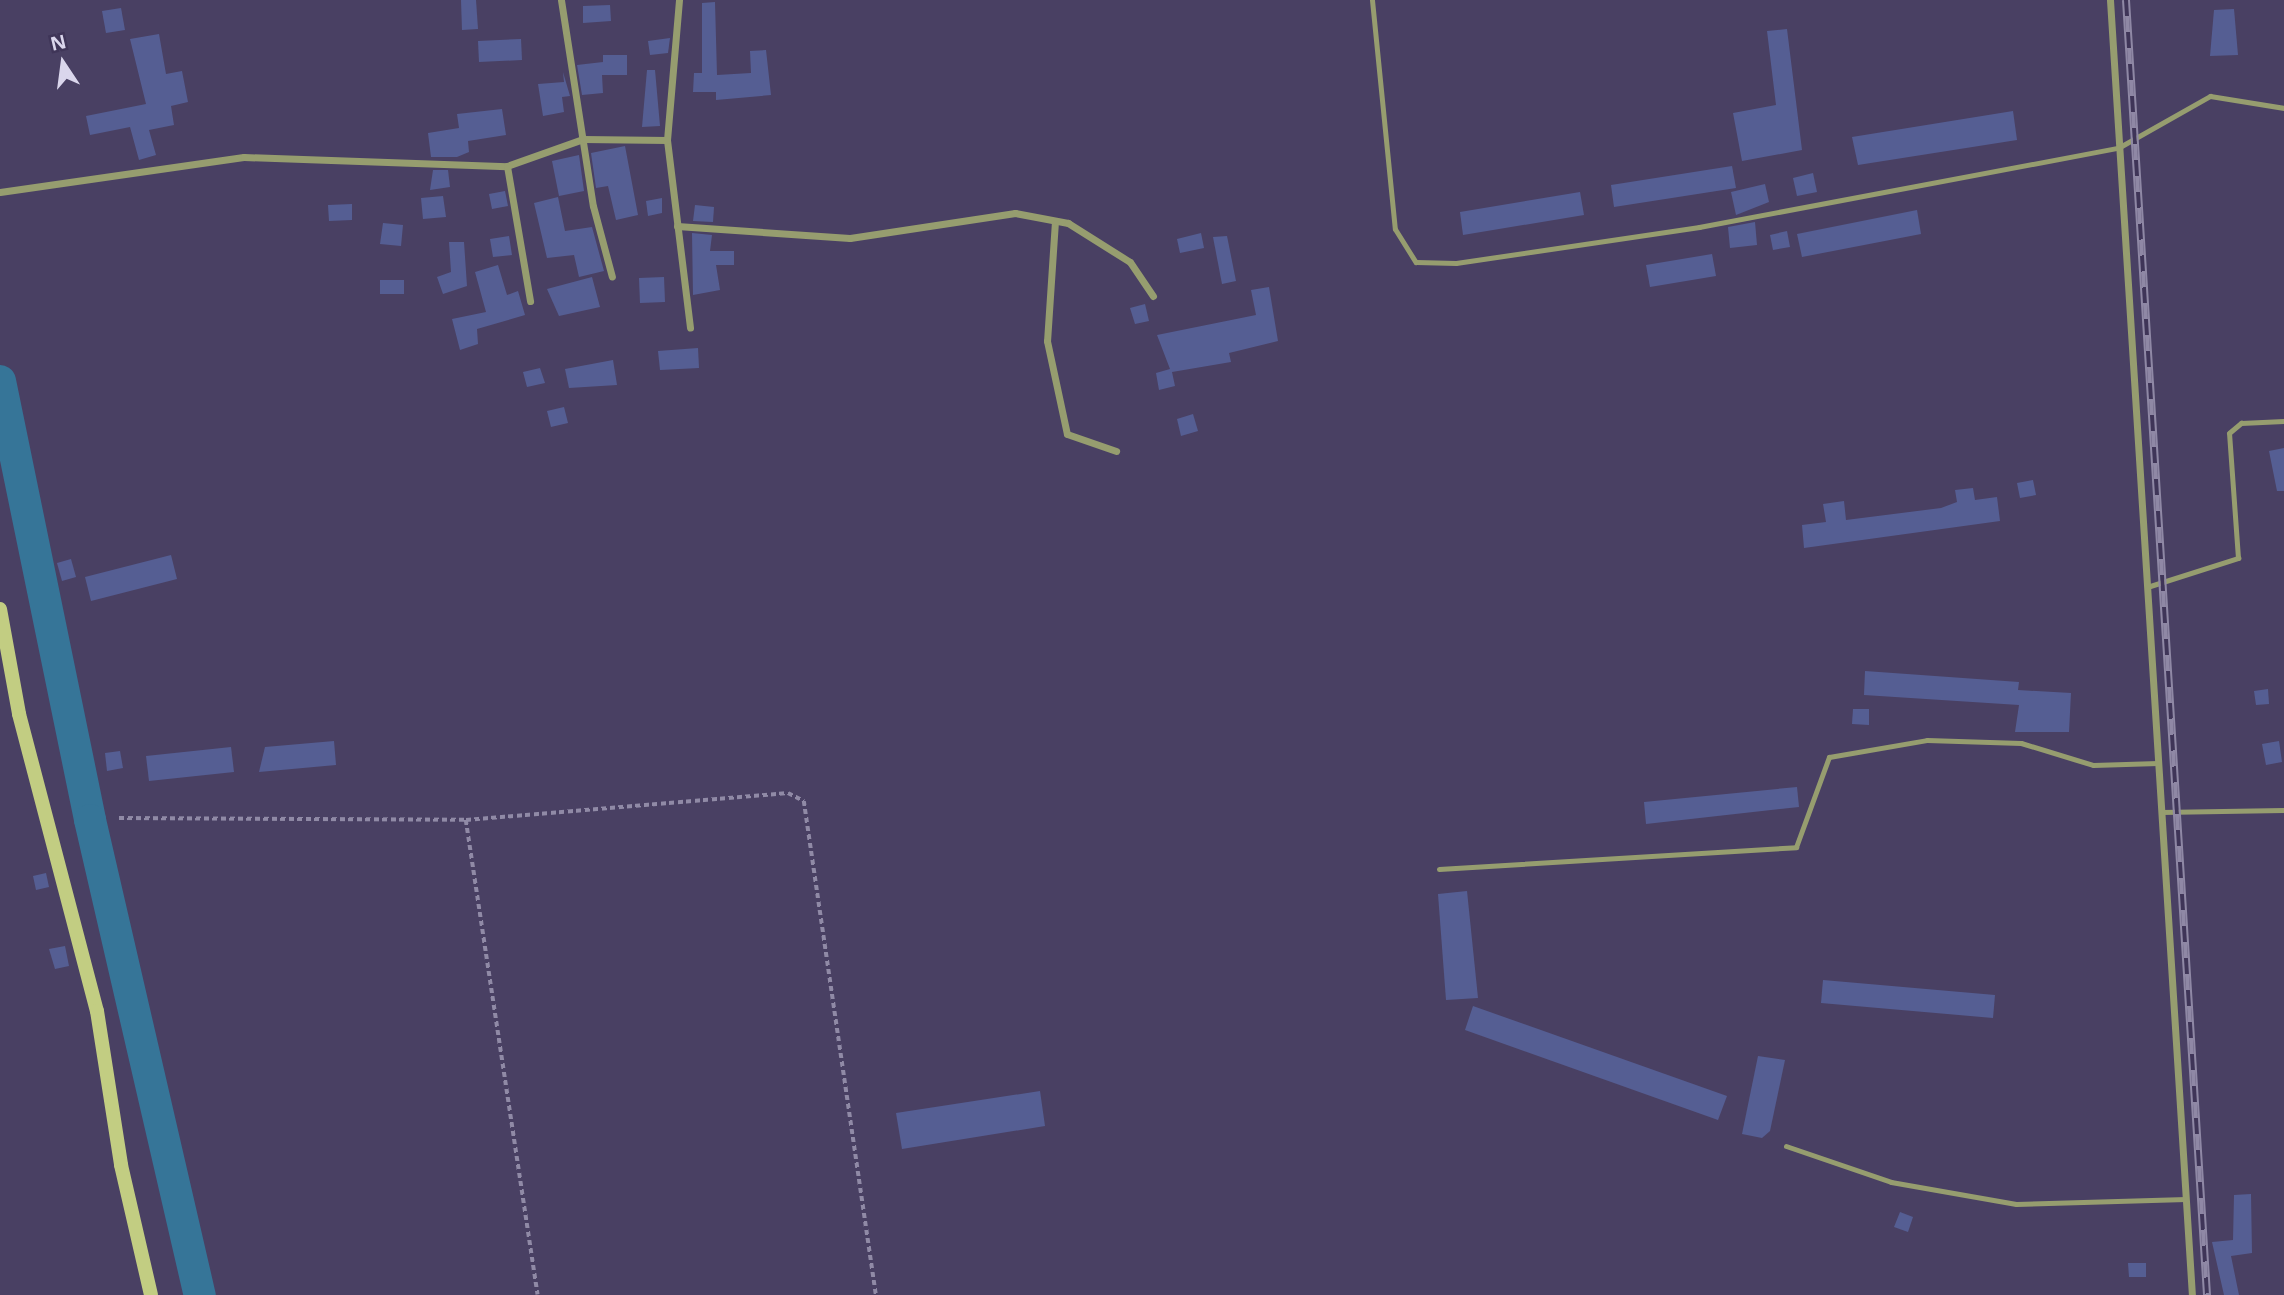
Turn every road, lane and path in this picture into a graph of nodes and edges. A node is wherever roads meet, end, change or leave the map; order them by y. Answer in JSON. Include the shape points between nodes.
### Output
{"nodes":[{"id":1,"x":561,"y":0,"type":"edge"},
{"id":2,"x":679,"y":0,"type":"edge"},
{"id":3,"x":1372,"y":0,"type":"edge"},
{"id":4,"x":2110,"y":0,"type":"edge"},
{"id":5,"x":2284,"y":108,"type":"edge"},
{"id":6,"x":583,"y":139,"type":"junction"},
{"id":7,"x":667,"y":140,"type":"junction"},
{"id":8,"x":2118,"y":148,"type":"junction"},
{"id":9,"x":507,"y":166,"type":"junction"},
{"id":10,"x":0,"y":192,"type":"edge"},
{"id":11,"x":1055,"y":221,"type":"junction"},
{"id":12,"x":677,"y":226,"type":"junction"},
{"id":13,"x":612,"y":277,"type":"dead end"},
{"id":14,"x":1153,"y":296,"type":"dead end"},
{"id":15,"x":530,"y":301,"type":"dead end"},
{"id":16,"x":690,"y":328,"type":"dead end"},
{"id":17,"x":2284,"y":421,"type":"edge"},
{"id":18,"x":1116,"y":451,"type":"dead end"},
{"id":19,"x":2147,"y":587,"type":"junction"},
{"id":20,"x":0,"y":609,"type":"edge"},
{"id":21,"x":2158,"y":763,"type":"junction"},
{"id":22,"x":2284,"y":810,"type":"edge"},
{"id":23,"x":2161,"y":812,"type":"junction"},
{"id":24,"x":118,"y":818,"type":"dead end"},
{"id":25,"x":466,"y":820,"type":"junction"},
{"id":26,"x":1439,"y":869,"type":"dead end"},
{"id":27,"x":1786,"y":1146,"type":"dead end"},
{"id":28,"x":2186,"y":1199,"type":"junction"},
{"id":29,"x":151,"y":1295,"type":"edge"},
{"id":30,"x":538,"y":1295,"type":"edge"},
{"id":31,"x":876,"y":1295,"type":"edge"},
{"id":32,"x":2192,"y":1295,"type":"edge"}],
"edges":[{"from":1,"to":6,"type":"street"},
{"from":2,"to":7,"type":"street"},
{"from":3,"to":8,"type":"lane","via":[[1395,229],[1416,262],[1455,263],[1699,227]]},
{"from":4,"to":8,"type":"street"},
{"from":5,"to":8,"type":"lane","via":[[2210,96]]},
{"from":6,"to":7,"type":"street"},
{"from":6,"to":9,"type":"street"},
{"from":6,"to":13,"type":"street"},
{"from":7,"to":12,"type":"street"},
{"from":8,"to":19,"type":"street"},
{"from":9,"to":10,"type":"street","via":[[244,157]]},
{"from":9,"to":15,"type":"street"},
{"from":11,"to":12,"type":"street","via":[[1015,213],[850,238]]},
{"from":11,"to":14,"type":"street","via":[[1129,262]]},
{"from":11,"to":18,"type":"street","via":[[1047,341],[1067,434]]},
{"from":12,"to":16,"type":"street"},
{"from":17,"to":19,"type":"lane","via":[[2241,423],[2229,433],[2238,558]]},
{"from":19,"to":21,"type":"street"},
{"from":20,"to":29,"type":"street","via":[[19,714],[97,1011],[121,1165]]},
{"from":21,"to":23,"type":"street"},
{"from":21,"to":26,"type":"lane","via":[[2093,765],[2021,743],[1927,740],[1829,757],[1796,847]]},
{"from":22,"to":23,"type":"lane"},
{"from":23,"to":28,"type":"street"},
{"from":24,"to":25,"type":"path"},
{"from":25,"to":30,"type":"path"},
{"from":25,"to":31,"type":"path","via":[[788,793],[804,801]]},
{"from":27,"to":28,"type":"lane","via":[[1891,1182],[2016,1204]]},
{"from":28,"to":32,"type":"street"}]}
